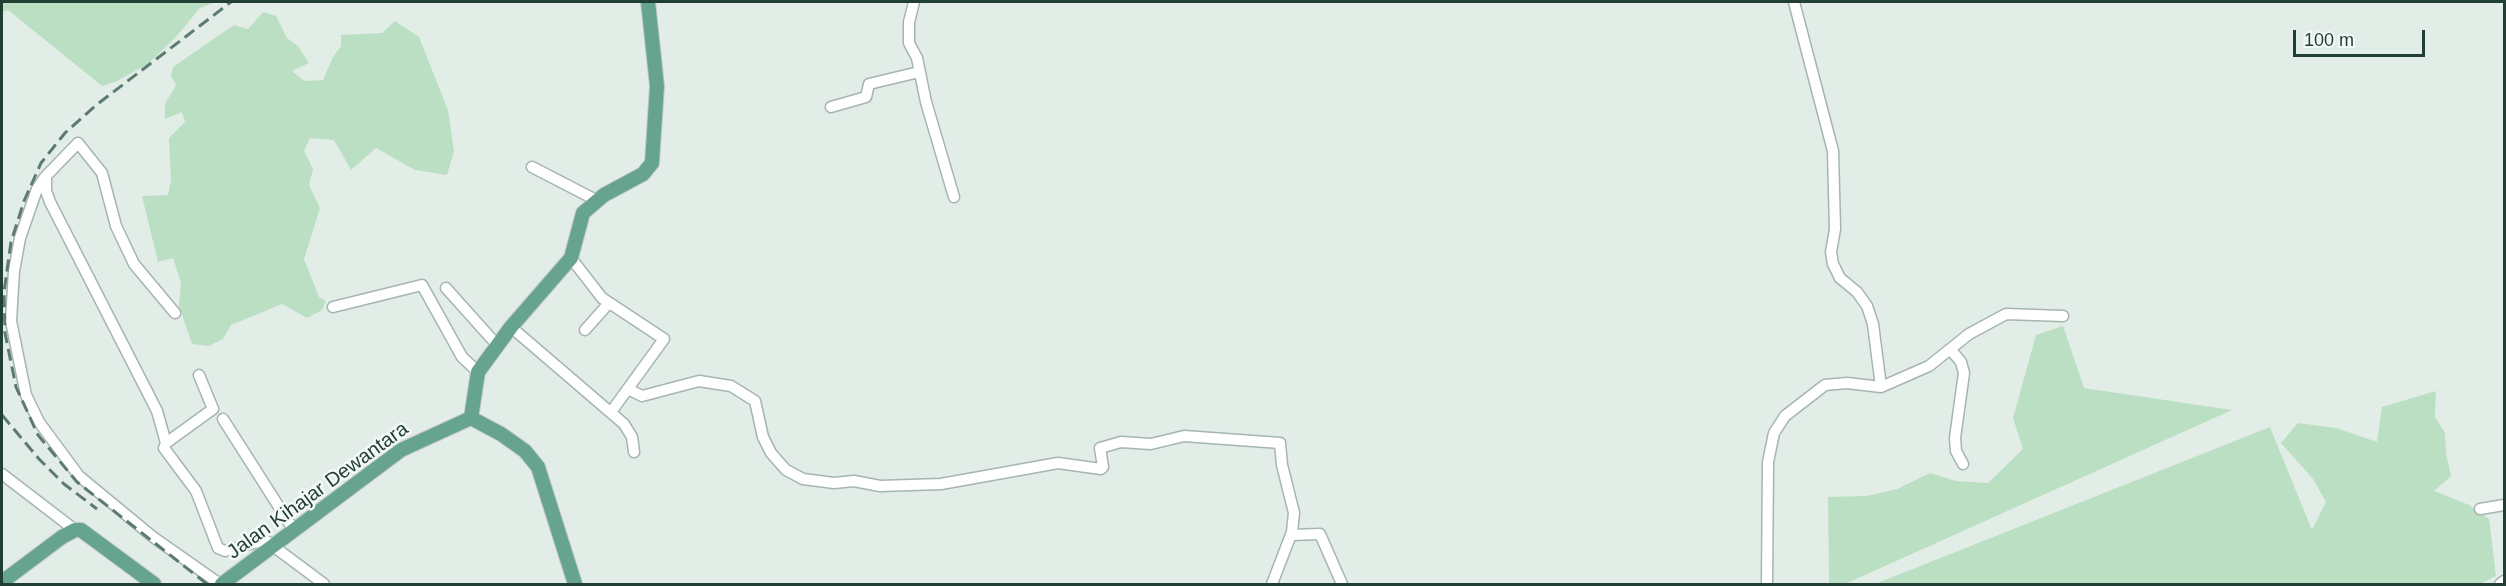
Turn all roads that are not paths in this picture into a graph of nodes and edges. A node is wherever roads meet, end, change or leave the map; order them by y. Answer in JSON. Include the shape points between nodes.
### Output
{"nodes":[{"id":1,"x":648,"y":2,"type":"edge"},
{"id":2,"x":914,"y":2,"type":"edge"},
{"id":3,"x":1794,"y":2,"type":"edge"},
{"id":4,"x":919,"y":72,"type":"junction"},
{"id":5,"x":831,"y":107,"type":"dead end"},
{"id":6,"x":532,"y":167,"type":"dead end"},
{"id":7,"x":46,"y":176,"type":"junction"},
{"id":8,"x":954,"y":197,"type":"dead end"},
{"id":9,"x":596,"y":200,"type":"junction"},
{"id":10,"x":570,"y":258,"type":"junction"},
{"id":11,"x":446,"y":288,"type":"dead end"},
{"id":12,"x":609,"y":303,"type":"junction"},
{"id":13,"x":333,"y":307,"type":"dead end"},
{"id":14,"x":175,"y":313,"type":"dead end"},
{"id":15,"x":2063,"y":316,"type":"dead end"},
{"id":16,"x":511,"y":327,"type":"junction"},
{"id":17,"x":585,"y":330,"type":"dead end"},
{"id":18,"x":497,"y":345,"type":"junction"},
{"id":19,"x":1950,"y":349,"type":"junction"},
{"id":20,"x":477,"y":372,"type":"junction"},
{"id":21,"x":199,"y":375,"type":"dead end"},
{"id":22,"x":1881,"y":387,"type":"junction"},
{"id":23,"x":628,"y":389,"type":"junction"},
{"id":24,"x":611,"y":412,"type":"junction"},
{"id":25,"x":471,"y":418,"type":"junction"},
{"id":26,"x":223,"y":419,"type":"dead end"},
{"id":27,"x":166,"y":443,"type":"junction"},
{"id":28,"x":634,"y":452,"type":"dead end"},
{"id":29,"x":1963,"y":464,"type":"dead end"},
{"id":30,"x":2,"y":474,"type":"edge"},
{"id":31,"x":2505,"y":505,"type":"edge"},
{"id":32,"x":2480,"y":509,"type":"dead end"},
{"id":33,"x":293,"y":529,"type":"junction"},
{"id":34,"x":75,"y":530,"type":"junction"},
{"id":35,"x":1291,"y":535,"type":"junction"},
{"id":36,"x":274,"y":545,"type":"junction"},
{"id":37,"x":2505,"y":581,"type":"edge"},
{"id":38,"x":2,"y":582,"type":"edge"},
{"id":39,"x":154,"y":585,"type":"edge"},
{"id":40,"x":221,"y":585,"type":"edge"},
{"id":41,"x":324,"y":585,"type":"edge"},
{"id":42,"x":575,"y":585,"type":"edge"},
{"id":43,"x":1272,"y":585,"type":"edge"},
{"id":44,"x":1342,"y":585,"type":"edge"},
{"id":45,"x":1767,"y":585,"type":"edge"},
{"id":46,"x":2500,"y":585,"type":"edge"}],
"edges":[{"from":1,"to":9,"type":"main road","via":[[657,74],[652,163],[633,181]]},
{"from":2,"to":4,"type":"street","via":[[909,43]]},
{"from":3,"to":22,"type":"street","via":[[1833,151],[1833,264],[1840,278],[1868,306]]},
{"from":4,"to":5,"type":"street","via":[[869,84],[866,97]]},
{"from":4,"to":8,"type":"street"},
{"from":6,"to":9,"type":"street"},
{"from":7,"to":14,"type":"street","via":[[78,143],[102,173],[116,226],[134,264]]},
{"from":7,"to":27,"type":"street","via":[[50,202],[157,411]]},
{"from":7,"to":40,"type":"street","via":[[20,238],[14,271],[11,321],[26,395],[39,422],[79,476],[153,537]]},
{"from":9,"to":10,"type":"main road","via":[[580,220]]},
{"from":10,"to":12,"type":"street"},
{"from":10,"to":16,"type":"main road"},
{"from":11,"to":18,"type":"street"},
{"from":12,"to":17,"type":"street"},
{"from":12,"to":23,"type":"street","via":[[664,339]]},
{"from":13,"to":20,"type":"street","via":[[422,285],[462,357]]},
{"from":15,"to":19,"type":"street","via":[[2006,314],[1979,327]]},
{"from":16,"to":18,"type":"main road"},
{"from":16,"to":24,"type":"street"},
{"from":18,"to":20,"type":"main road"},
{"from":19,"to":22,"type":"street","via":[[1911,376]]},
{"from":19,"to":29,"type":"street","via":[[1964,373],[1955,438]]},
{"from":20,"to":25,"type":"main road"},
{"from":21,"to":27,"type":"street","via":[[213,409]]},
{"from":22,"to":45,"type":"street","via":[[1847,382],[1826,385],[1785,416],[1774,433],[1768,462]]},
{"from":23,"to":24,"type":"street"},
{"from":23,"to":35,"type":"street","via":[[642,396],[704,381],[731,386],[755,400],[763,437],[786,470],[803,479],[834,483],[941,484],[1058,463],[1101,470],[1100,448],[1120,442],[1151,444],[1184,436],[1280,443],[1294,507]]},
{"from":24,"to":28,"type":"street","via":[[629,431]]},
{"from":25,"to":33,"type":"main road","name":"Jalan Kihajar Dewantara","via":[[401,450]]},
{"from":25,"to":42,"type":"main road","via":[[525,451],[538,467]]},
{"from":26,"to":33,"type":"street"},
{"from":27,"to":36,"type":"street","via":[[164,448],[196,491],[220,550],[262,539]]},
{"from":30,"to":34,"type":"street"},
{"from":31,"to":32,"type":"street"},
{"from":33,"to":36,"type":"main road","name":"Jalan Kihajar Dewantara"},
{"from":34,"to":38,"type":"main road"},
{"from":34,"to":39,"type":"main road","via":[[88,533]]},
{"from":35,"to":43,"type":"street"},
{"from":35,"to":44,"type":"street","via":[[1320,534]]},
{"from":36,"to":40,"type":"main road","name":"Jalan Kihajar Dewantara"},
{"from":36,"to":41,"type":"street"},
{"from":37,"to":46,"type":"street"}]}
